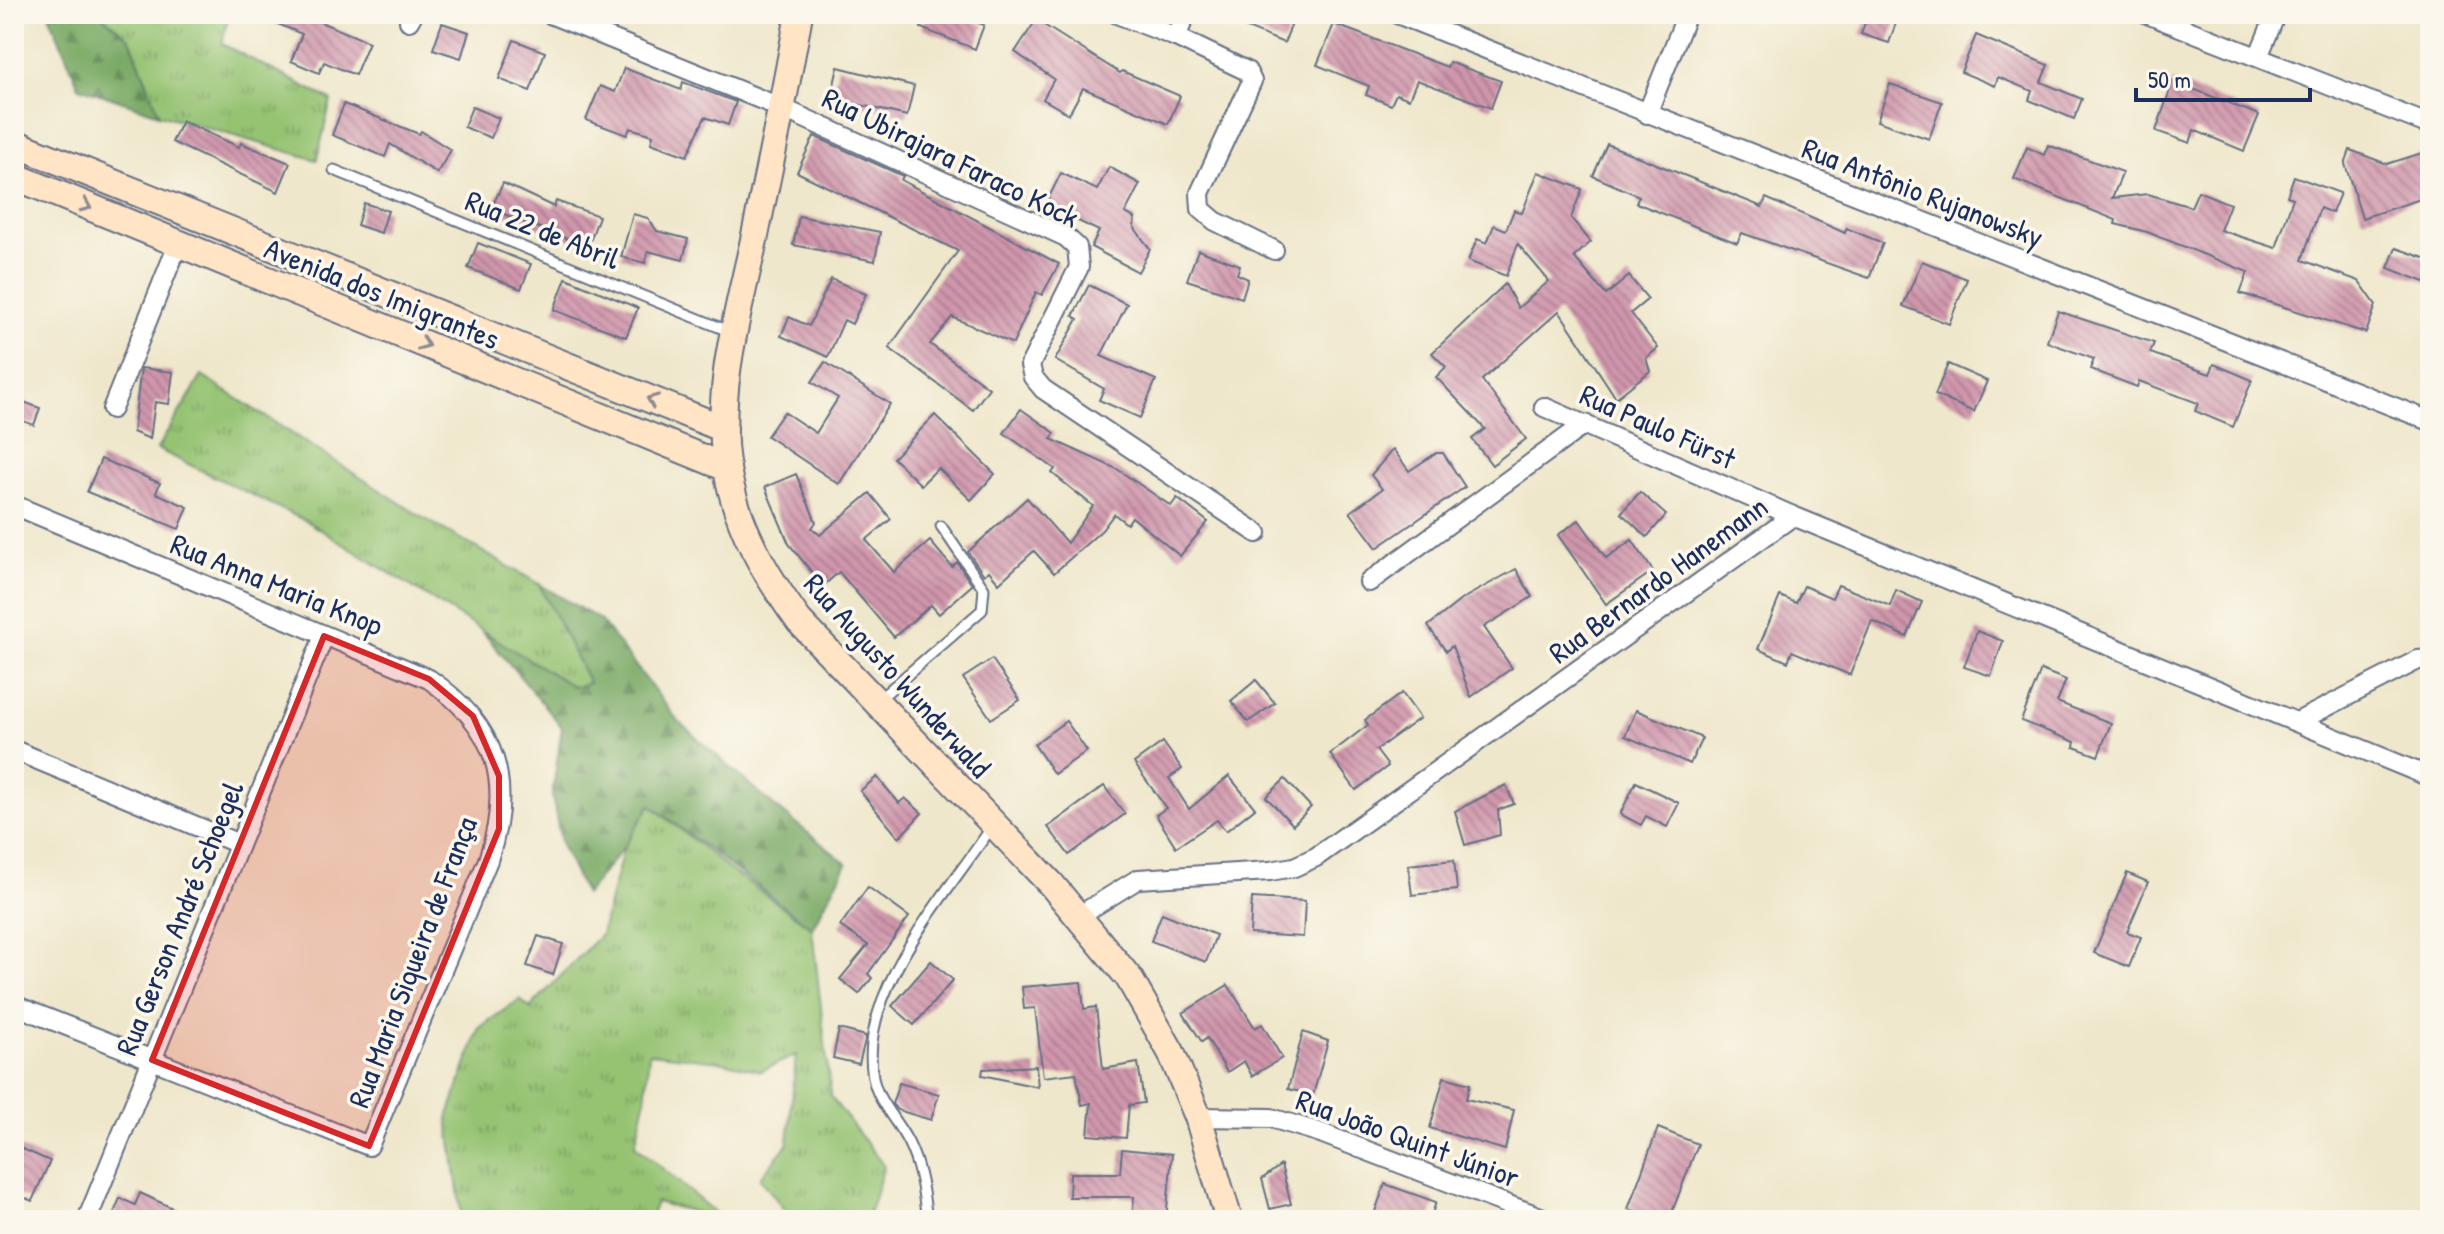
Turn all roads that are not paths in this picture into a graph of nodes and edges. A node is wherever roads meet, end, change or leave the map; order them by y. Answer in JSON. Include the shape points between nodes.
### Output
{"nodes":[{"id":1,"x":550,"y":14,"type":"edge"},
{"id":2,"x":799,"y":14,"type":"edge"},
{"id":3,"x":1117,"y":14,"type":"edge"},
{"id":4,"x":1186,"y":14,"type":"edge"},
{"id":5,"x":1397,"y":14,"type":"edge"},
{"id":6,"x":1687,"y":14,"type":"edge"},
{"id":7,"x":2147,"y":14,"type":"edge"},
{"id":8,"x":2276,"y":14,"type":"edge"},
{"id":9,"x":1176,"y":37,"type":"junction"},
{"id":10,"x":2258,"y":57,"type":"junction"},
{"id":11,"x":782,"y":108,"type":"junction"},
{"id":12,"x":1647,"y":114,"type":"junction"},
{"id":13,"x":2430,"y":125,"type":"edge"},
{"id":14,"x":14,"y":143,"type":"edge"},
{"id":15,"x":334,"y":170,"type":"dead end"},
{"id":16,"x":14,"y":176,"type":"edge"},
{"id":17,"x":196,"y":217,"type":"junction"},
{"id":18,"x":178,"y":244,"type":"junction"},
{"id":19,"x":1274,"y":250,"type":"dead end"},
{"id":20,"x":365,"y":285,"type":"junction"},
{"id":21,"x":351,"y":315,"type":"junction"},
{"id":22,"x":734,"y":333,"type":"junction"},
{"id":23,"x":1544,"y":407,"type":"dead end"},
{"id":24,"x":112,"y":409,"type":"dead end"},
{"id":25,"x":2430,"y":421,"type":"edge"},
{"id":26,"x":1585,"y":424,"type":"junction"},
{"id":27,"x":724,"y":429,"type":"junction"},
{"id":28,"x":727,"y":468,"type":"junction"},
{"id":29,"x":14,"y":505,"type":"edge"},
{"id":30,"x":1793,"y":516,"type":"junction"},
{"id":31,"x":941,"y":526,"type":"dead end"},
{"id":32,"x":1257,"y":533,"type":"dead end"},
{"id":33,"x":1369,"y":582,"type":"dead end"},
{"id":34,"x":324,"y":636,"type":"junction"},
{"id":35,"x":2430,"y":659,"type":"edge"},
{"id":36,"x":874,"y":703,"type":"junction"},
{"id":37,"x":2297,"y":722,"type":"junction"},
{"id":38,"x":493,"y":749,"type":"joint"},
{"id":39,"x":14,"y":750,"type":"edge"},
{"id":40,"x":2430,"y":777,"type":"edge"},
{"id":41,"x":993,"y":825,"type":"junction"},
{"id":42,"x":239,"y":844,"type":"junction"},
{"id":43,"x":1080,"y":915,"type":"junction"},
{"id":44,"x":14,"y":1005,"type":"edge"},
{"id":45,"x":152,"y":1060,"type":"junction"},
{"id":46,"x":1198,"y":1117,"type":"junction"},
{"id":47,"x":926,"y":1213,"type":"dead end"},
{"id":48,"x":87,"y":1220,"type":"edge"},
{"id":49,"x":1229,"y":1220,"type":"edge"},
{"id":50,"x":1548,"y":1220,"type":"edge"}],
"edges":[{"from":1,"to":11,"type":"street","name":"Rua Ubirajara Faraco Kock"},
{"from":2,"to":11,"type":"main road","name":"Rua Augusto Wunderwald"},
{"from":3,"to":9,"type":"street"},
{"from":4,"to":9,"type":"street"},
{"from":5,"to":12,"type":"street","name":"Rua Antônio Rujanowsky"},
{"from":6,"to":12,"type":"street"},
{"from":7,"to":10,"type":"street"},
{"from":8,"to":10,"type":"street"},
{"from":9,"to":19,"type":"street","via":[[1247,71],[1252,81],[1200,193],[1201,209]]},
{"from":10,"to":13,"type":"street"},
{"from":11,"to":22,"type":"main road","name":"Rua Augusto Wunderwald"},
{"from":11,"to":32,"type":"street","name":"Rua Ubirajara Faraco Kock","via":[[1066,237],[1077,247],[1079,267],[1030,365],[1033,377],[1043,389]]},
{"from":12,"to":25,"type":"street","name":"Rua Antônio Rujanowsky"},
{"from":14,"to":17,"type":"main road","name":"Avenida dos Imigrantes"},
{"from":15,"to":22,"type":"lane","name":"Rua 22 de Abril"},
{"from":16,"to":18,"type":"main road","name":"Avenida dos Imigrantes","one_way":true},
{"from":17,"to":18,"type":"main road","via":[[183,228]]},
{"from":17,"to":20,"type":"main road","name":"Avenida dos Imigrantes"},
{"from":18,"to":21,"type":"main road","name":"Avenida dos Imigrantes"},
{"from":18,"to":24,"type":"street"},
{"from":20,"to":21,"type":"main road","via":[[364,307]]},
{"from":27,"to":20,"type":"main road","name":"Avenida dos Imigrantes","one_way":true},
{"from":21,"to":28,"type":"main road","name":"Avenida dos Imigrantes","one_way":true},
{"from":22,"to":27,"type":"main road","name":"Rua Augusto Wunderwald"},
{"from":23,"to":26,"type":"street","name":"Rua Paulo Fürst"},
{"from":26,"to":30,"type":"street","name":"Rua Paulo Fürst"},
{"from":26,"to":33,"type":"street"},
{"from":27,"to":28,"type":"main road","name":"Rua Augusto Wunderwald"},
{"from":28,"to":36,"type":"main road","name":"Rua Augusto Wunderwald","via":[[744,529],[765,574],[799,621]]},
{"from":29,"to":34,"type":"street","name":"Rua Anna Maria Knop"},
{"from":30,"to":37,"type":"street","name":"Rua Bernardo Hanemann"},
{"from":30,"to":43,"type":"street","name":"Rua Bernardo Hanemann","via":[[1316,857],[1270,871],[1138,879]]},
{"from":31,"to":36,"type":"lane","via":[[984,589],[982,610]]},
{"from":34,"to":38,"type":"street","name":"Rua Anna Maria Knop","via":[[429,679],[473,716]]},
{"from":34,"to":42,"type":"street","name":"Rua Gerson André Schoegel"},
{"from":35,"to":37,"type":"street","via":[[2418,660]]},
{"from":36,"to":41,"type":"main road","name":"Rua Augusto Wunderwald"},
{"from":37,"to":40,"type":"street","name":"Rua Bernardo Hanemann"},
{"from":38,"to":45,"type":"street","name":"Rua Maria Siqueira de França","via":[[499,829],[369,1146]]},
{"from":39,"to":42,"type":"street"},
{"from":41,"to":43,"type":"main road","name":"Rua Augusto Wunderwald"},
{"from":41,"to":47,"type":"lane","via":[[887,983],[872,1028],[873,1078],[908,1141]]},
{"from":42,"to":45,"type":"street","name":"Rua Gerson André Schoegel"},
{"from":43,"to":46,"type":"main road","name":"Rua Augusto Wunderwald","via":[[1148,1006]]},
{"from":44,"to":45,"type":"street"},
{"from":45,"to":48,"type":"street","name":"Rua Gerson André Schoegel"},
{"from":46,"to":49,"type":"main road","name":"Rua Augusto Wunderwald"},
{"from":46,"to":50,"type":"street","name":"Rua João Quint Júnior","via":[[1271,1118]]}]}
